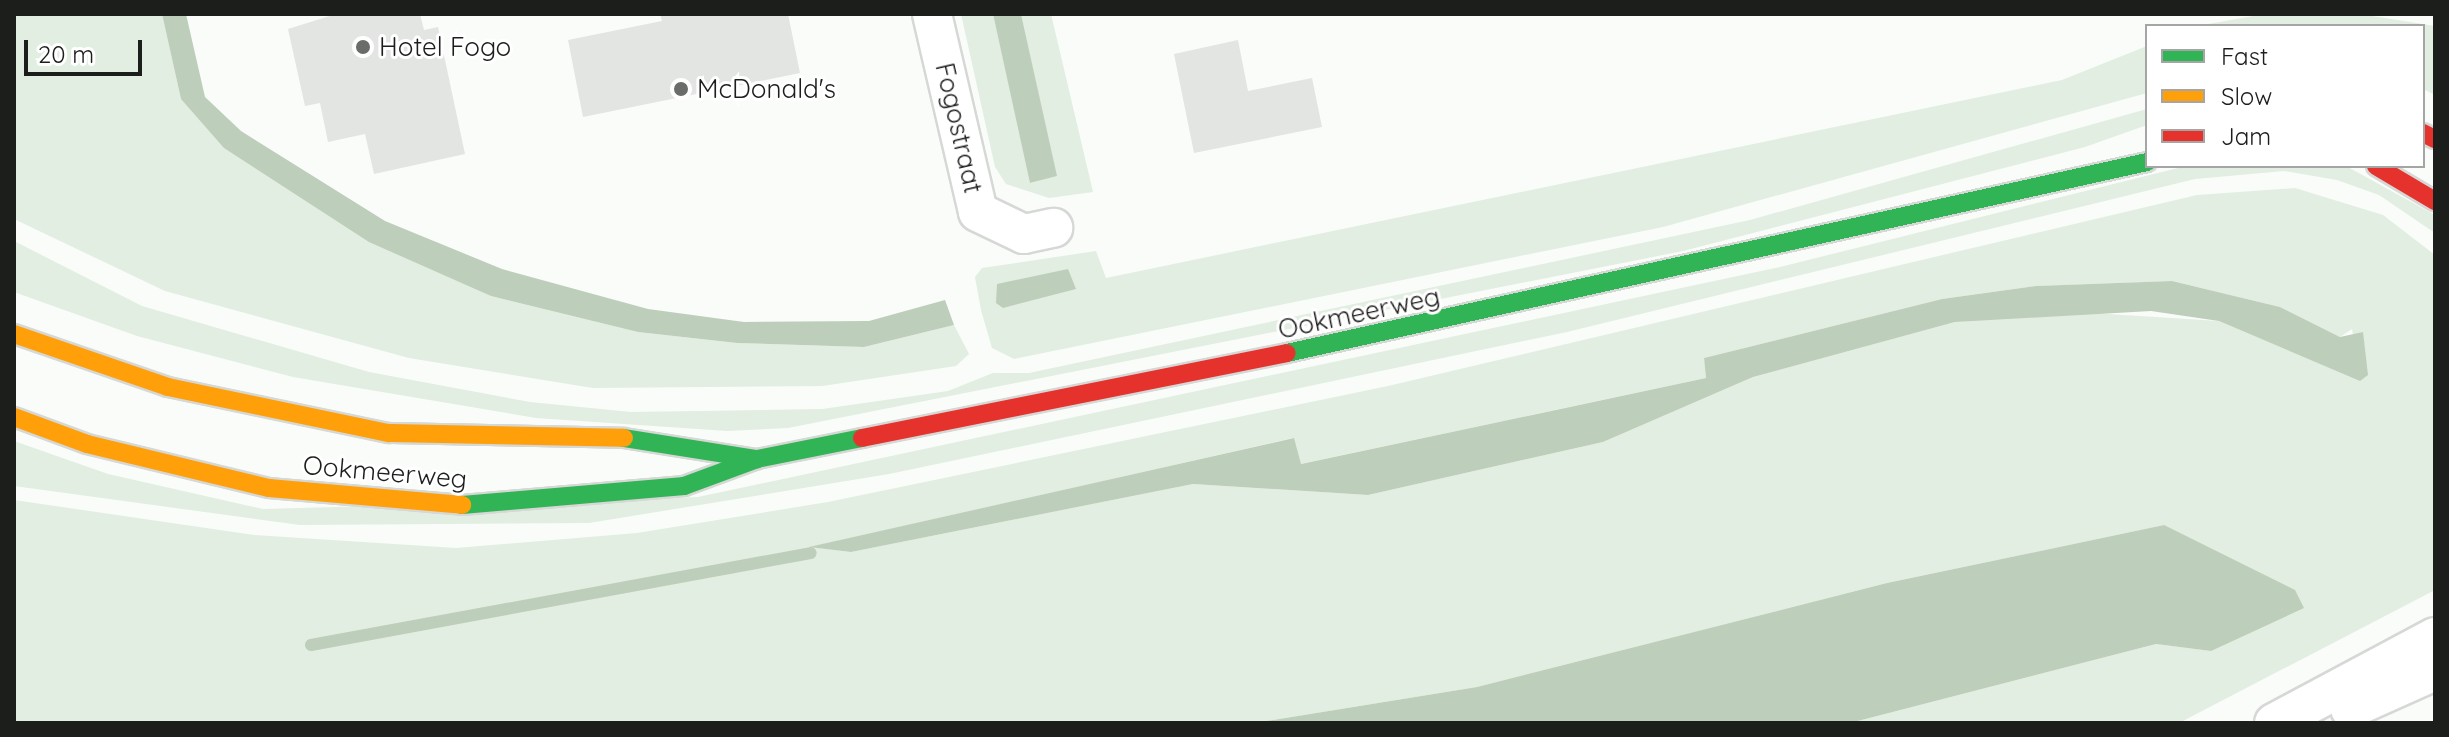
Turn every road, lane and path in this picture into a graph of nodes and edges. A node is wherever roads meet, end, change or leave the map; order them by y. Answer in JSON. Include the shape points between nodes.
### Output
{"nodes":[{"id":1,"x":932,"y":14,"type":"edge"},
{"id":2,"x":2132,"y":143,"type":"dead end"},
{"id":3,"x":2145,"y":162,"type":"edge"},
{"id":4,"x":2379,"y":168,"type":"edge"},
{"id":5,"x":1969,"y":201,"type":"junction"},
{"id":6,"x":2435,"y":201,"type":"edge"},
{"id":7,"x":1053,"y":228,"type":"dead end"},
{"id":8,"x":14,"y":334,"type":"edge"},
{"id":9,"x":14,"y":417,"type":"edge"},
{"id":10,"x":757,"y":459,"type":"junction"},
{"id":11,"x":2435,"y":637,"type":"edge"},
{"id":12,"x":2435,"y":671,"type":"edge"},
{"id":13,"x":2274,"y":723,"type":"edge"},
{"id":14,"x":2320,"y":723,"type":"edge"}],
"edges":[{"from":1,"to":7,"type":"street","name":"Fogostraat","via":[[978,212],[1024,234]]},
{"from":2,"to":5,"type":"main road","name":"Ookmeerweg"},
{"from":3,"to":5,"type":"main road","name":"Ookmeerweg"},
{"from":4,"to":6,"type":"main road"},
{"from":5,"to":10,"type":"main road","name":"Ookmeerweg","via":[[1563,297]]},
{"from":8,"to":10,"type":"main road","name":"Ookmeerweg","via":[[168,387],[389,433],[656,439]]},
{"from":9,"to":10,"type":"main road","name":"Ookmeerweg","via":[[174,468],[387,503],[587,499],[684,486]]},
{"from":11,"to":13,"type":"street"},
{"from":12,"to":14,"type":"street"}]}
